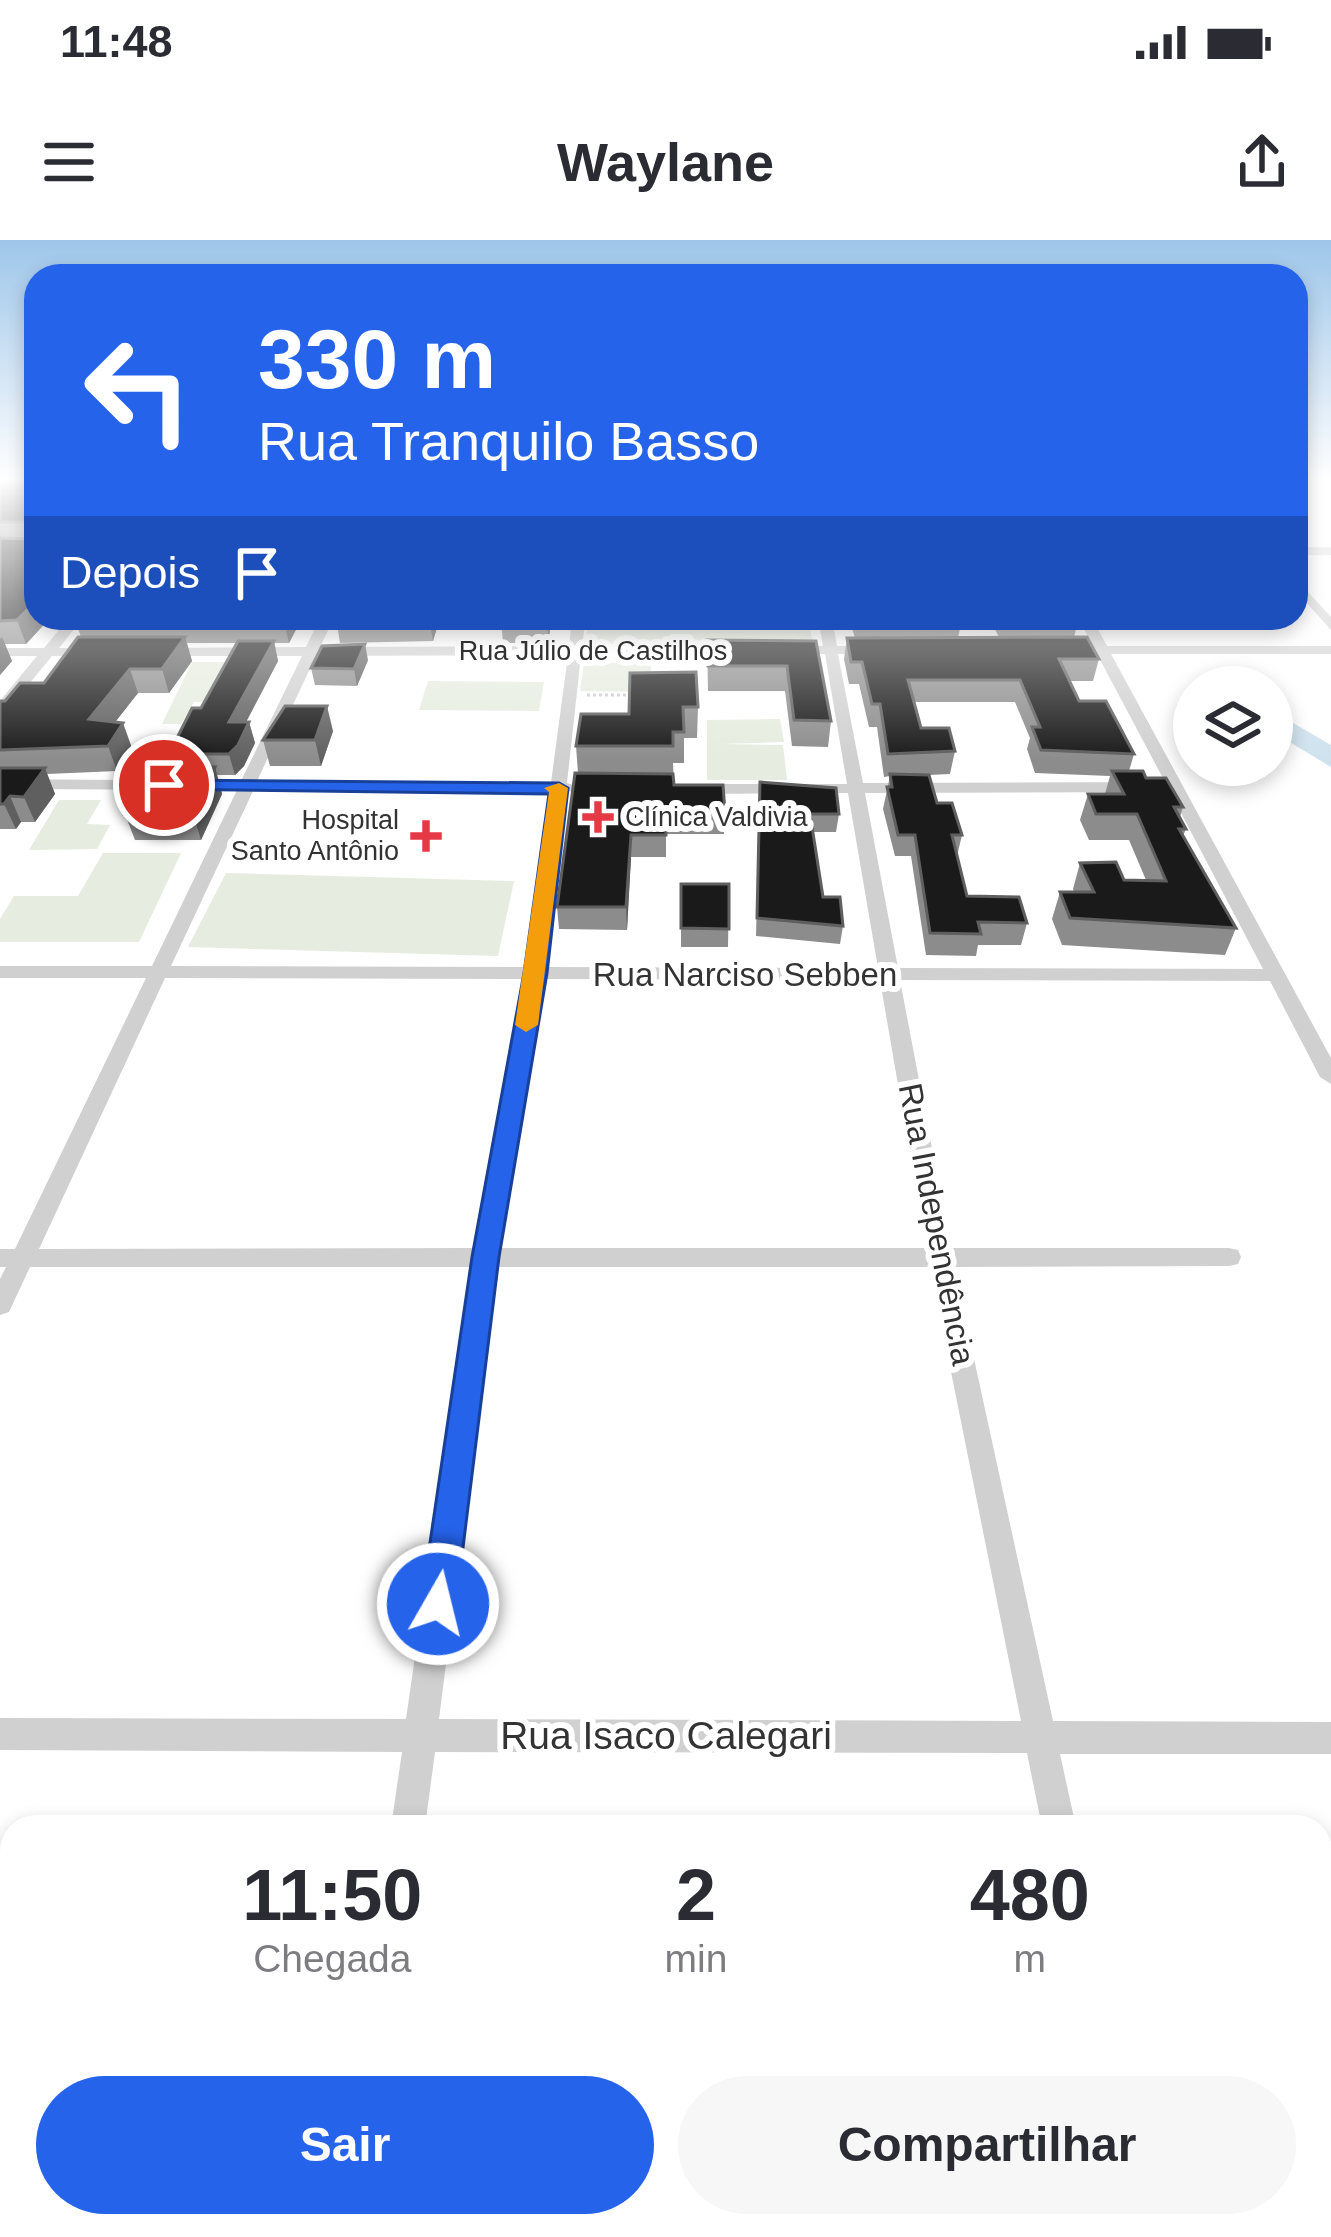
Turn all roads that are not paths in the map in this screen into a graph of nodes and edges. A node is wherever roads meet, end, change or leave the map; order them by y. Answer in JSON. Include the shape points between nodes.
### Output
{"nodes":[{"id":1,"x":1308,"y":598,"type":"edge"},
{"id":2,"x":1331,"y":626,"type":"edge"},
{"id":3,"x":66,"y":630,"type":"edge"},
{"id":4,"x":321,"y":630,"type":"edge"},
{"id":5,"x":577,"y":630,"type":"edge"},
{"id":6,"x":827,"y":630,"type":"edge"},
{"id":7,"x":1091,"y":630,"type":"edge"},
{"id":8,"x":831,"y":650,"type":"junction"},
{"id":9,"x":899,"y":650,"type":"edge"},
{"id":10,"x":1035,"y":650,"type":"edge"},
{"id":11,"x":1102,"y":650,"type":"junction"},
{"id":12,"x":1331,"y":650,"type":"edge"},
{"id":13,"x":574,"y":651,"type":"junction"},
{"id":14,"x":0,"y":652,"type":"edge"},
{"id":15,"x":49,"y":652,"type":"junction"},
{"id":16,"x":121,"y":652,"type":"edge"},
{"id":17,"x":145,"y":652,"type":"edge"},
{"id":18,"x":311,"y":652,"type":"junction"},
{"id":19,"x":0,"y":710,"type":"edge"},
{"id":20,"x":0,"y":784,"type":"edge"},
{"id":21,"x":247,"y":785,"type":"junction"},
{"id":22,"x":1174,"y":787,"type":"junction"},
{"id":23,"x":559,"y":788,"type":"junction"},
{"id":24,"x":605,"y":788,"type":"edge"},
{"id":25,"x":674,"y":789,"type":"edge"},
{"id":26,"x":858,"y":789,"type":"junction"},
{"id":27,"x":162,"y":970,"type":"junction"},
{"id":28,"x":0,"y":972,"type":"edge"},
{"id":29,"x":536,"y":973,"type":"junction"},
{"id":30,"x":890,"y":975,"type":"junction"},
{"id":31,"x":1275,"y":975,"type":"junction"},
{"id":32,"x":1331,"y":1077,"type":"edge"},
{"id":33,"x":940,"y":1256,"type":"junction"},
{"id":34,"x":485,"y":1257,"type":"junction"},
{"id":35,"x":1229,"y":1257,"type":"dead end"},
{"id":36,"x":11,"y":1258,"type":"edge"},
{"id":37,"x":0,"y":1304,"type":"edge"},
{"id":38,"x":0,"y":1734,"type":"edge"},
{"id":39,"x":421,"y":1735,"type":"junction"},
{"id":40,"x":1042,"y":1736,"type":"junction"},
{"id":41,"x":1331,"y":1738,"type":"edge"},
{"id":42,"x":410,"y":1815,"type":"edge"},
{"id":43,"x":1057,"y":1815,"type":"edge"}],
"edges":[{"from":1,"to":2,"type":"street"},
{"from":3,"to":15,"type":"street"},
{"from":4,"to":18,"type":"street"},
{"from":5,"to":13,"type":"street"},
{"from":6,"to":8,"type":"street","name":"Rua Independência"},
{"from":7,"to":11,"type":"street"},
{"from":8,"to":9,"type":"street","name":"Rua Júlio de Castilhos"},
{"from":8,"to":13,"type":"street","name":"Rua Júlio de Castilhos"},
{"from":8,"to":26,"type":"street","name":"Rua Independência"},
{"from":10,"to":11,"type":"street"},
{"from":11,"to":12,"type":"street"},
{"from":11,"to":22,"type":"street"},
{"from":13,"to":18,"type":"street","name":"Rua Júlio de Castilhos"},
{"from":13,"to":23,"type":"street"},
{"from":14,"to":15,"type":"street"},
{"from":15,"to":16,"type":"street"},
{"from":15,"to":19,"type":"street"},
{"from":17,"to":18,"type":"street","name":"Rua Júlio de Castilhos"},
{"from":18,"to":21,"type":"street"},
{"from":20,"to":21,"type":"street"},
{"from":21,"to":23,"type":"street"},
{"from":21,"to":27,"type":"street"},
{"from":22,"to":26,"type":"street"},
{"from":22,"to":31,"type":"street"},
{"from":23,"to":24,"type":"street"},
{"from":23,"to":29,"type":"street"},
{"from":25,"to":26,"type":"street"},
{"from":26,"to":30,"type":"street","name":"Rua Independência"},
{"from":27,"to":28,"type":"street","name":"Rua Narciso Sebben"},
{"from":27,"to":29,"type":"street","name":"Rua Narciso Sebben"},
{"from":27,"to":36,"type":"street"},
{"from":29,"to":30,"type":"street","name":"Rua Narciso Sebben"},
{"from":29,"to":34,"type":"street"},
{"from":30,"to":31,"type":"street","name":"Rua Narciso Sebben"},
{"from":30,"to":33,"type":"street","name":"Rua Independência"},
{"from":31,"to":32,"type":"street"},
{"from":33,"to":34,"type":"street"},
{"from":33,"to":35,"type":"street"},
{"from":33,"to":40,"type":"street","name":"Rua Independência"},
{"from":34,"to":36,"type":"street"},
{"from":34,"to":39,"type":"street"},
{"from":36,"to":37,"type":"street"},
{"from":38,"to":39,"type":"street","name":"Rua Isaco Calegari"},
{"from":39,"to":40,"type":"street","name":"Rua Isaco Calegari"},
{"from":39,"to":42,"type":"street"},
{"from":40,"to":41,"type":"street","name":"Rua Isaco Calegari"},
{"from":40,"to":43,"type":"street","name":"Rua Independência"}]}
